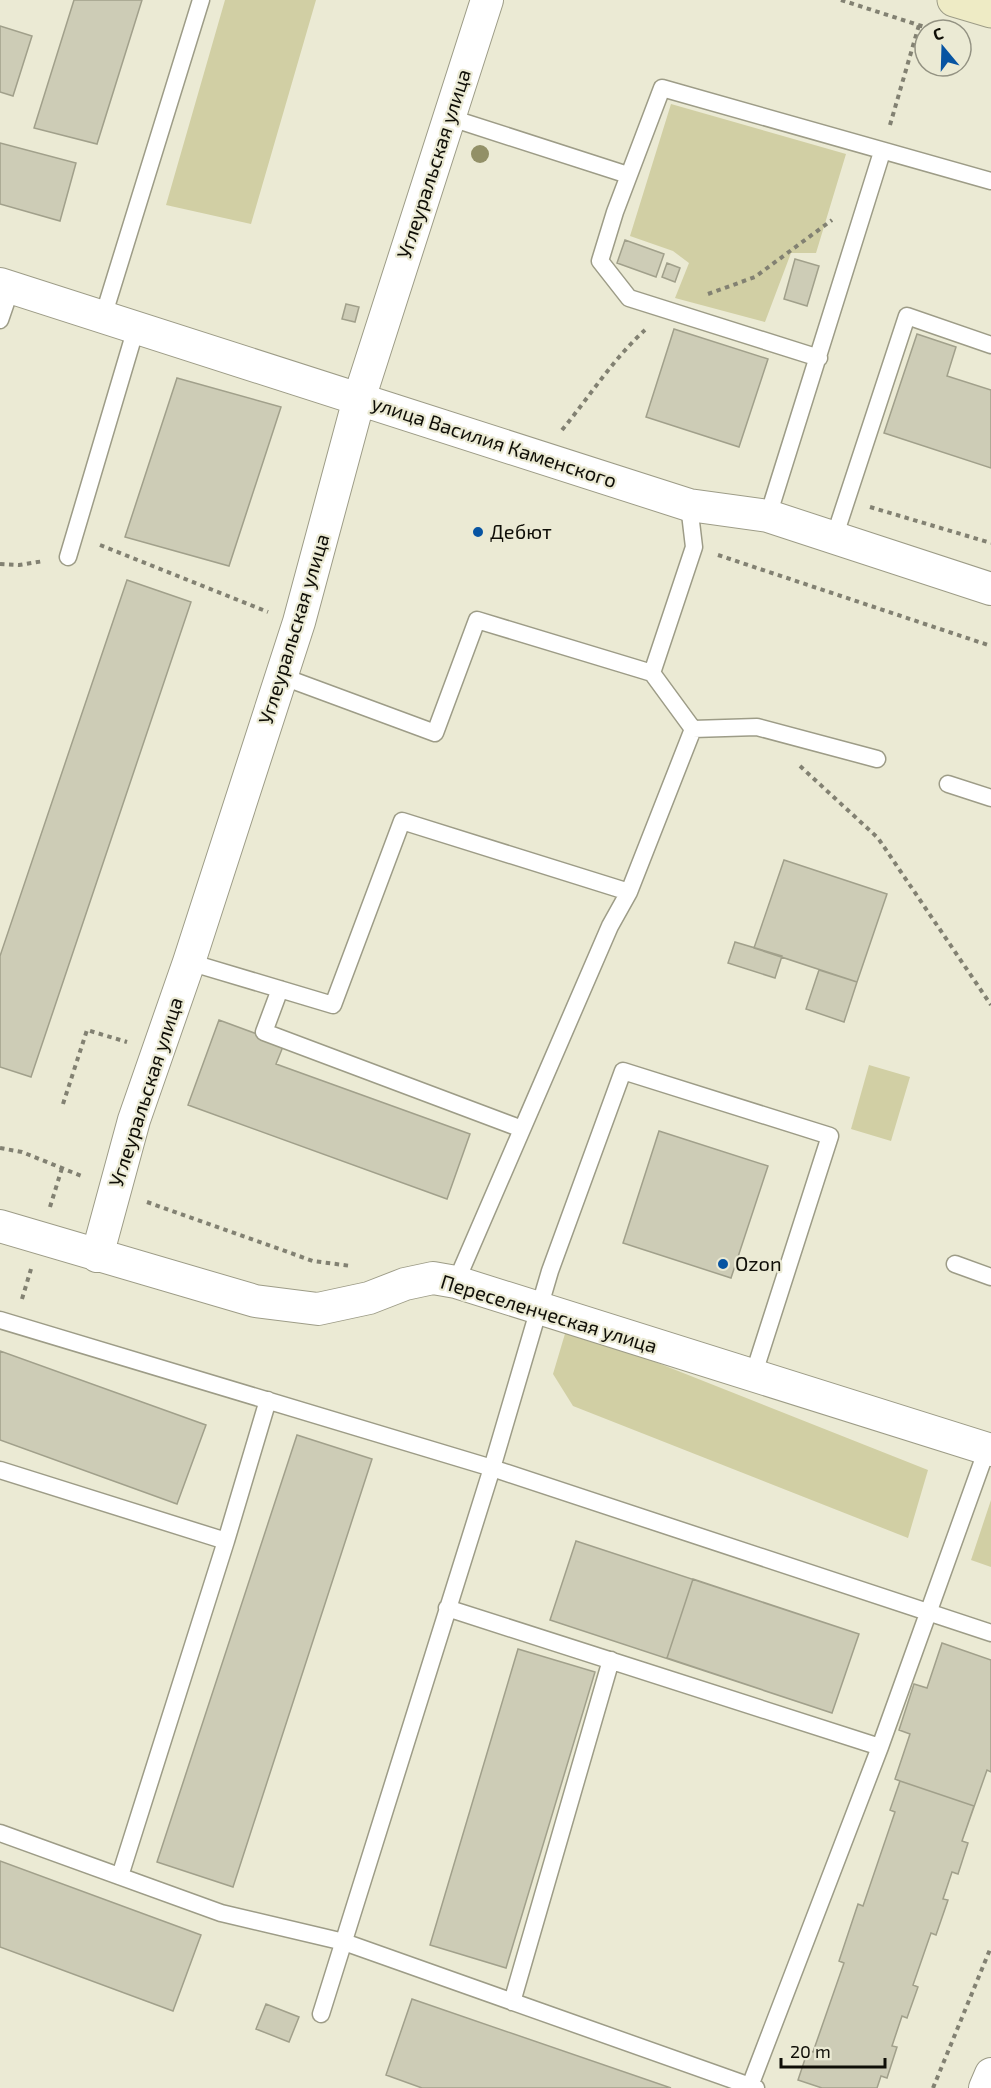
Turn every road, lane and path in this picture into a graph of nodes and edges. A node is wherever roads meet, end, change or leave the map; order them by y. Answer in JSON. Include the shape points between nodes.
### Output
{"nodes":[{"id":1,"x":201,"y":0,"type":"edge"},
{"id":2,"x":487,"y":0,"type":"edge"},
{"id":3,"x":841,"y":0,"type":"edge"},
{"id":4,"x":954,"y":0,"type":"edge"},
{"id":5,"x":991,"y":11,"type":"edge"},
{"id":6,"x":913,"y":23,"type":"edge"},
{"id":7,"x":913,"y":46,"type":"edge"},
{"id":8,"x":448,"y":117,"type":"junction"},
{"id":9,"x":882,"y":152,"type":"junction"},
{"id":10,"x":628,"y":175,"type":"junction"},
{"id":11,"x":991,"y":181,"type":"edge"},
{"id":12,"x":5,"y":286,"type":"edge"},
{"id":13,"x":103,"y":317,"type":"junction"},
{"id":14,"x":0,"y":320,"type":"edge"},
{"id":15,"x":136,"y":328,"type":"junction"},
{"id":16,"x":991,"y":345,"type":"edge"},
{"id":17,"x":819,"y":358,"type":"junction"},
{"id":18,"x":359,"y":399,"type":"junction"},
{"id":19,"x":847,"y":500,"type":"junction"},
{"id":20,"x":689,"y":505,"type":"junction"},
{"id":21,"x":768,"y":516,"type":"junction"},
{"id":22,"x":834,"y":538,"type":"junction"},
{"id":23,"x":991,"y":543,"type":"edge"},
{"id":24,"x":694,"y":547,"type":"junction"},
{"id":25,"x":68,"y":557,"type":"junction"},
{"id":26,"x":0,"y":564,"type":"edge"},
{"id":27,"x":991,"y":589,"type":"edge"},
{"id":28,"x":299,"y":622,"type":"junction"},
{"id":29,"x":991,"y":646,"type":"edge"},
{"id":30,"x":652,"y":673,"type":"junction"},
{"id":31,"x":281,"y":676,"type":"junction"},
{"id":32,"x":757,"y":727,"type":"junction"},
{"id":33,"x":693,"y":729,"type":"junction"},
{"id":34,"x":877,"y":759,"type":"dead end"},
{"id":35,"x":948,"y":784,"type":"dead end"},
{"id":36,"x":991,"y":798,"type":"edge"},
{"id":37,"x":629,"y":892,"type":"junction"},
{"id":38,"x":189,"y":962,"type":"junction"},
{"id":39,"x":280,"y":989,"type":"junction"},
{"id":40,"x":991,"y":1005,"type":"edge"},
{"id":41,"x":128,"y":1042,"type":"dead end"},
{"id":42,"x":63,"y":1104,"type":"dead end"},
{"id":43,"x":522,"y":1129,"type":"junction"},
{"id":44,"x":0,"y":1226,"type":"edge"},
{"id":45,"x":96,"y":1256,"type":"junction"},
{"id":46,"x":955,"y":1264,"type":"dead end"},
{"id":47,"x":991,"y":1277,"type":"edge"},
{"id":48,"x":456,"y":1282,"type":"junction"},
{"id":49,"x":539,"y":1309,"type":"junction"},
{"id":50,"x":0,"y":1320,"type":"edge"},
{"id":51,"x":753,"y":1377,"type":"junction"},
{"id":52,"x":268,"y":1401,"type":"junction"},
{"id":53,"x":989,"y":1450,"type":"edge"},
{"id":54,"x":492,"y":1468,"type":"junction"},
{"id":55,"x":0,"y":1470,"type":"edge"},
{"id":56,"x":226,"y":1541,"type":"junction"},
{"id":57,"x":447,"y":1608,"type":"junction"},
{"id":58,"x":927,"y":1611,"type":"junction"},
{"id":59,"x":991,"y":1633,"type":"edge"},
{"id":60,"x":611,"y":1660,"type":"junction"},
{"id":61,"x":880,"y":1747,"type":"junction"},
{"id":62,"x":0,"y":1833,"type":"edge"},
{"id":63,"x":120,"y":1876,"type":"junction"},
{"id":64,"x":344,"y":1942,"type":"junction"},
{"id":65,"x":991,"y":1947,"type":"edge"},
{"id":66,"x":512,"y":2002,"type":"junction"},
{"id":67,"x":321,"y":2014,"type":"dead end"},
{"id":68,"x":991,"y":2074,"type":"edge"},
{"id":69,"x":753,"y":2087,"type":"edge"},
{"id":70,"x":933,"y":2088,"type":"edge"},
{"id":71,"x":985,"y":2088,"type":"edge"}],
"edges":[{"from":1,"to":13,"type":"lane"},
{"from":2,"to":8,"type":"street","name":"Углеуральская улица"},
{"from":3,"to":6,"type":"path"},
{"from":4,"to":5,"type":"main road"},
{"from":7,"to":9,"type":"path"},
{"from":8,"to":10,"type":"lane"},
{"from":8,"to":18,"type":"street","name":"Углеуральская улица"},
{"from":9,"to":10,"type":"lane","via":[[662,87]]},
{"from":9,"to":11,"type":"lane"},
{"from":9,"to":17,"type":"lane"},
{"from":10,"to":17,"type":"lane","via":[[600,261],[629,298]]},
{"from":12,"to":13,"type":"street","name":"улица Василия Каменского"},
{"from":12,"to":14,"type":"lane"},
{"from":13,"to":15,"type":"street","name":"улица Василия Каменского"},
{"from":15,"to":18,"type":"street","name":"улица Василия Каменского"},
{"from":15,"to":25,"type":"lane"},
{"from":16,"to":19,"type":"lane","via":[[907,316]]},
{"from":17,"to":21,"type":"lane"},
{"from":18,"to":20,"type":"street","name":"улица Василия Каменского"},
{"from":18,"to":28,"type":"street","name":"Углеуральская улица"},
{"from":19,"to":22,"type":"lane"},
{"from":19,"to":23,"type":"path"},
{"from":20,"to":21,"type":"street","name":"улица Василия Каменского"},
{"from":20,"to":24,"type":"lane"},
{"from":21,"to":22,"type":"street","name":"улица Василия Каменского"},
{"from":22,"to":27,"type":"street","name":"улица Василия Каменского"},
{"from":24,"to":29,"type":"path"},
{"from":24,"to":30,"type":"lane"},
{"from":25,"to":26,"type":"path"},
{"from":25,"to":28,"type":"path","via":[[102,544]]},
{"from":28,"to":31,"type":"street","name":"Углеуральская улица"},
{"from":30,"to":31,"type":"lane","via":[[477,620],[435,733]]},
{"from":30,"to":33,"type":"lane"},
{"from":31,"to":38,"type":"street","name":"Углеуральская улица"},
{"from":32,"to":33,"type":"lane"},
{"from":32,"to":34,"type":"lane"},
{"from":32,"to":40,"type":"path","via":[[879,838]]},
{"from":33,"to":37,"type":"lane"},
{"from":35,"to":36,"type":"lane"},
{"from":37,"to":39,"type":"lane","via":[[402,822],[333,1005]]},
{"from":37,"to":43,"type":"lane","via":[[609,926]]},
{"from":38,"to":39,"type":"lane"},
{"from":38,"to":45,"type":"street","name":"Углеуральская улица","via":[[134,1120]]},
{"from":39,"to":43,"type":"lane","via":[[264,1032]]},
{"from":41,"to":42,"type":"path","via":[[87,1030]]},
{"from":43,"to":48,"type":"lane"},
{"from":44,"to":45,"type":"street","name":"Переселенческая улица"},
{"from":45,"to":48,"type":"street","name":"Переселенческая улица","via":[[255,1301],[318,1309],[433,1278]]},
{"from":46,"to":47,"type":"lane"},
{"from":48,"to":49,"type":"street","name":"Переселенческая улица"},
{"from":49,"to":51,"type":"street","name":"Переселенческая улица"},
{"from":49,"to":51,"type":"lane","via":[[623,1071],[830,1136]]},
{"from":49,"to":54,"type":"lane"},
{"from":50,"to":52,"type":"lane"},
{"from":51,"to":53,"type":"street","name":"Переселенческая улица"},
{"from":52,"to":54,"type":"lane"},
{"from":52,"to":56,"type":"lane"},
{"from":53,"to":58,"type":"lane"},
{"from":54,"to":57,"type":"lane"},
{"from":54,"to":58,"type":"lane"},
{"from":55,"to":56,"type":"lane"},
{"from":56,"to":63,"type":"lane"},
{"from":57,"to":60,"type":"lane"},
{"from":57,"to":64,"type":"lane"},
{"from":58,"to":59,"type":"lane"},
{"from":58,"to":61,"type":"lane"},
{"from":60,"to":61,"type":"lane"},
{"from":60,"to":66,"type":"lane"},
{"from":61,"to":69,"type":"lane"},
{"from":62,"to":63,"type":"lane"},
{"from":63,"to":64,"type":"lane","via":[[221,1913]]},
{"from":64,"to":66,"type":"lane"},
{"from":64,"to":67,"type":"lane"},
{"from":65,"to":70,"type":"path"},
{"from":66,"to":69,"type":"lane"},
{"from":68,"to":71,"type":"street"}]}
